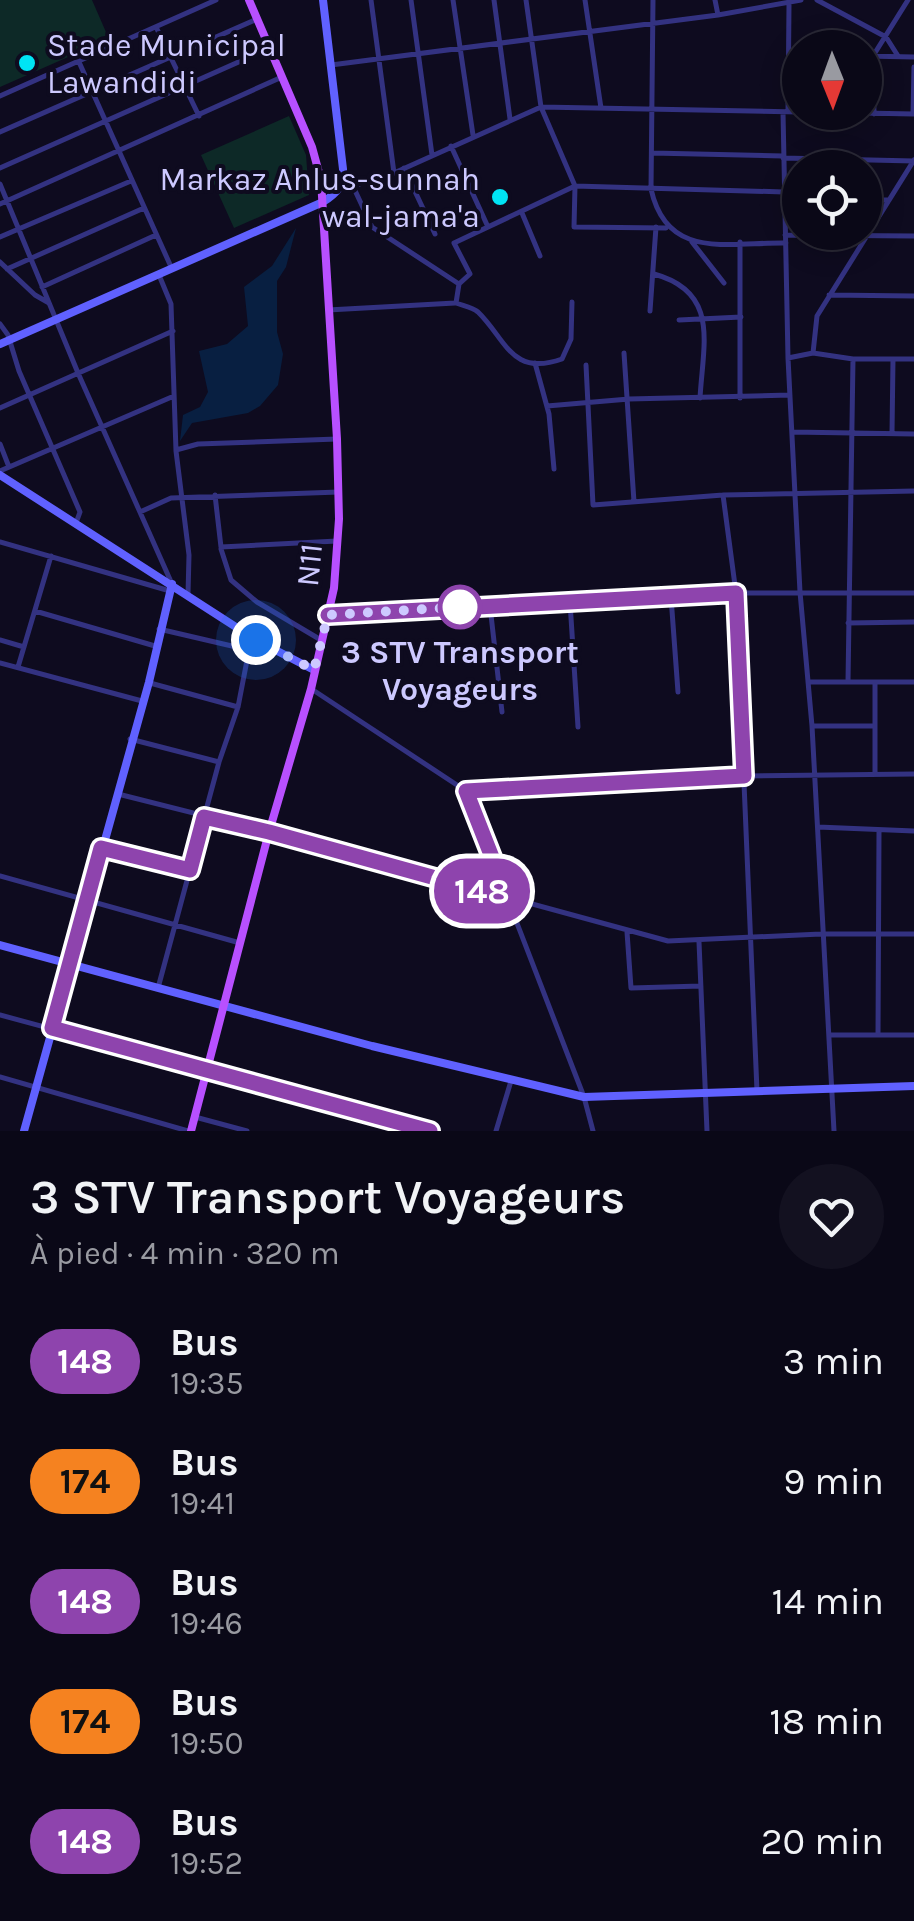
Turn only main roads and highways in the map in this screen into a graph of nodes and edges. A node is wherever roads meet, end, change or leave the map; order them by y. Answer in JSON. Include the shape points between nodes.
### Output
{"nodes":[{"id":1,"x":249,"y":0,"type":"edge"},
{"id":2,"x":190,"y":1131,"type":"edge"}],
"edges":[{"from":1,"to":2,"type":"main road","name":"N11","via":[[312,147],[324,202],[337,541],[312,689]]}]}
